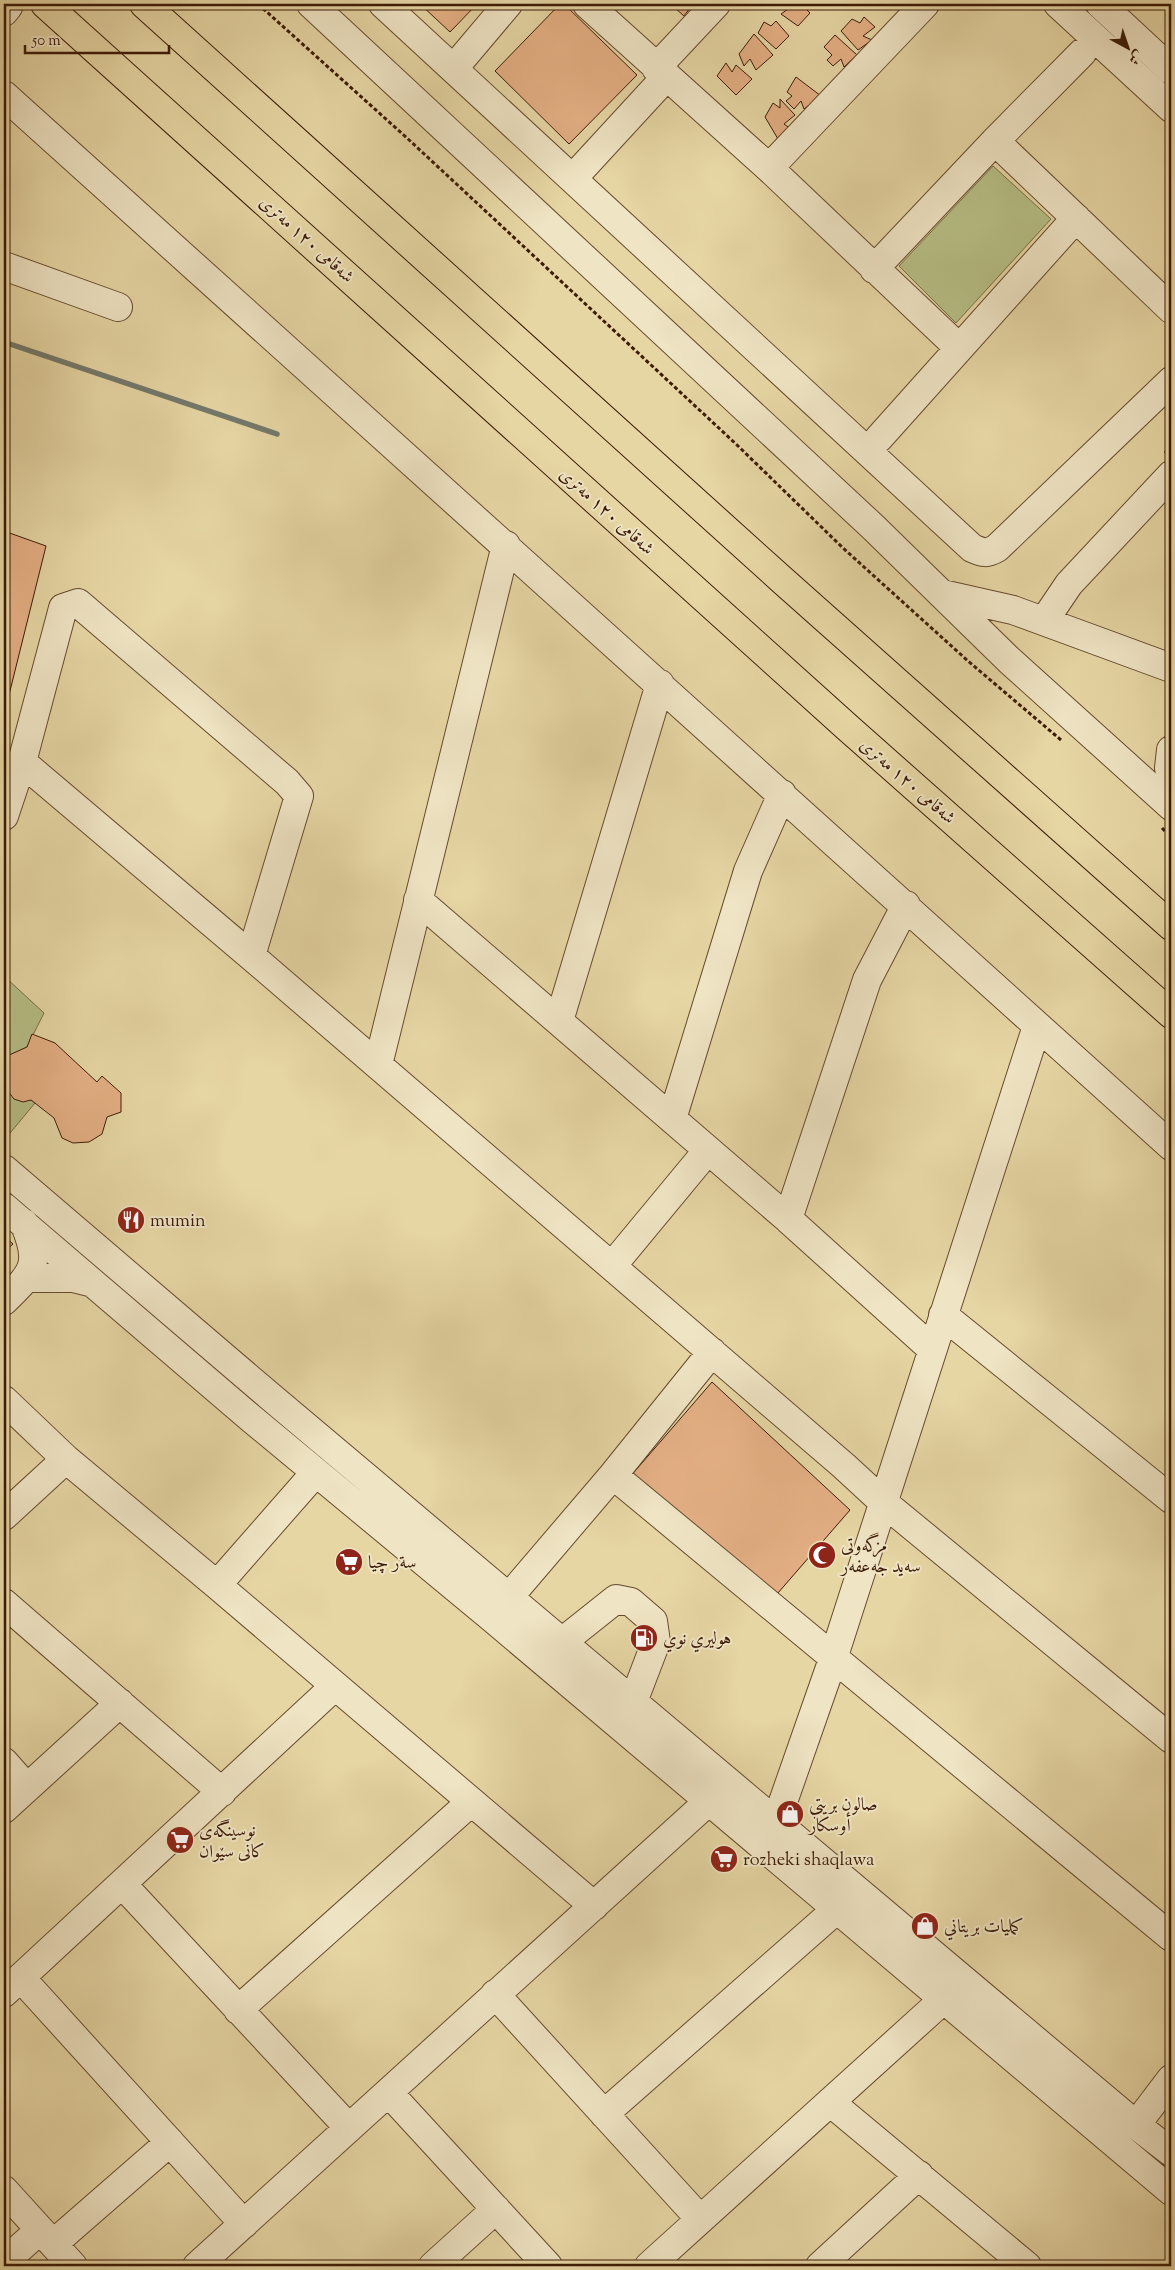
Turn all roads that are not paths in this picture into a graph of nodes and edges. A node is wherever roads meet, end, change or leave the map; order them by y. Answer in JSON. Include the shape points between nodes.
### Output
{"nodes":[{"id":1,"x":45,"y":4,"type":"edge"},
{"id":2,"x":144,"y":4,"type":"edge"},
{"id":3,"x":311,"y":4,"type":"edge"},
{"id":4,"x":382,"y":4,"type":"edge"},
{"id":5,"x":508,"y":4,"type":"edge"},
{"id":6,"x":587,"y":4,"type":"edge"},
{"id":7,"x":716,"y":4,"type":"edge"},
{"id":8,"x":925,"y":4,"type":"edge"},
{"id":9,"x":1058,"y":4,"type":"edge"},
{"id":10,"x":1100,"y":4,"type":"edge"},
{"id":11,"x":1082,"y":53,"type":"dead end"},
{"id":12,"x":454,"y":68,"type":"junction"},
{"id":13,"x":1171,"y":70,"type":"edge"},
{"id":14,"x":661,"y":72,"type":"junction"},
{"id":15,"x":4,"y":95,"type":"edge"},
{"id":16,"x":1171,"y":108,"type":"edge"},
{"id":17,"x":994,"y":141,"type":"junction"},
{"id":18,"x":769,"y":168,"type":"junction"},
{"id":19,"x":573,"y":178,"type":"junction"},
{"id":20,"x":1076,"y":218,"type":"junction"},
{"id":21,"x":4,"y":266,"type":"edge"},
{"id":22,"x":874,"y":269,"type":"junction"},
{"id":23,"x":118,"y":307,"type":"dead end"},
{"id":24,"x":1171,"y":309,"type":"edge"},
{"id":25,"x":958,"y":347,"type":"junction"},
{"id":26,"x":1171,"y":381,"type":"edge"},
{"id":27,"x":879,"y":438,"type":"dead end"},
{"id":28,"x":1171,"y":475,"type":"edge"},
{"id":29,"x":506,"y":545,"type":"junction"},
{"id":30,"x":942,"y":594,"type":"junction"},
{"id":31,"x":1044,"y":621,"type":"junction"},
{"id":32,"x":1171,"y":668,"type":"edge"},
{"id":33,"x":660,"y":684,"type":"junction"},
{"id":34,"x":1171,"y":750,"type":"edge"},
{"id":35,"x":22,"y":762,"type":"junction"},
{"id":36,"x":1171,"y":778,"type":"edge"},
{"id":37,"x":782,"y":794,"type":"junction"},
{"id":38,"x":1164,"y":815,"type":"edge"},
{"id":39,"x":4,"y":816,"type":"edge"},
{"id":40,"x":418,"y":900,"type":"junction"},
{"id":41,"x":906,"y":905,"type":"junction"},
{"id":42,"x":1171,"y":926,"type":"edge"},
{"id":43,"x":251,"y":956,"type":"junction"},
{"id":44,"x":1171,"y":1014,"type":"edge"},
{"id":45,"x":559,"y":1021,"type":"junction"},
{"id":46,"x":1036,"y":1026,"type":"junction"},
{"id":47,"x":378,"y":1065,"type":"junction"},
{"id":48,"x":672,"y":1119,"type":"junction"},
{"id":49,"x":1171,"y":1146,"type":"edge"},
{"id":50,"x":708,"y":1150,"type":"junction"},
{"id":51,"x":4,"y":1169,"type":"edge"},
{"id":52,"x":14,"y":1215,"type":"edge"},
{"id":53,"x":788,"y":1220,"type":"junction"},
{"id":54,"x":612,"y":1266,"type":"junction"},
{"id":55,"x":28,"y":1278,"type":"junction"},
{"id":56,"x":94,"y":1283,"type":"junction"},
{"id":57,"x":4,"y":1301,"type":"edge"},
{"id":58,"x":943,"y":1315,"type":"junction"},
{"id":59,"x":932,"y":1349,"type":"junction"},
{"id":60,"x":712,"y":1352,"type":"junction"},
{"id":61,"x":272,"y":1398,"type":"junction"},
{"id":62,"x":4,"y":1400,"type":"edge"},
{"id":63,"x":253,"y":1420,"type":"junction"},
{"id":64,"x":66,"y":1459,"type":"junction"},
{"id":65,"x":316,"y":1472,"type":"junction"},
{"id":66,"x":613,"y":1476,"type":"junction"},
{"id":67,"x":1171,"y":1499,"type":"edge"},
{"id":68,"x":883,"y":1502,"type":"junction"},
{"id":69,"x":4,"y":1516,"type":"edge"},
{"id":70,"x":218,"y":1585,"type":"junction"},
{"id":71,"x":509,"y":1597,"type":"junction"},
{"id":72,"x":4,"y":1604,"type":"edge"},
{"id":73,"x":562,"y":1642,"type":"junction"},
{"id":74,"x":833,"y":1658,"type":"junction"},
{"id":75,"x":335,"y":1686,"type":"junction"},
{"id":76,"x":633,"y":1702,"type":"junction"},
{"id":77,"x":120,"y":1703,"type":"junction"},
{"id":78,"x":1171,"y":1739,"type":"edge"},
{"id":79,"x":4,"y":1762,"type":"edge"},
{"id":80,"x":27,"y":1788,"type":"junction"},
{"id":81,"x":222,"y":1792,"type":"junction"},
{"id":82,"x":709,"y":1801,"type":"junction"},
{"id":83,"x":471,"y":1802,"type":"junction"},
{"id":84,"x":4,"y":1809,"type":"edge"},
{"id":85,"x":776,"y":1822,"type":"junction"},
{"id":86,"x":122,"y":1884,"type":"junction"},
{"id":87,"x":594,"y":1906,"type":"junction"},
{"id":88,"x":837,"y":1909,"type":"junction"},
{"id":89,"x":1171,"y":1937,"type":"edge"},
{"id":90,"x":12,"y":1986,"type":"edge"},
{"id":91,"x":495,"y":1994,"type":"junction"},
{"id":92,"x":944,"y":1999,"type":"junction"},
{"id":93,"x":238,"y":2010,"type":"junction"},
{"id":94,"x":1171,"y":2079,"type":"edge"},
{"id":95,"x":389,"y":2093,"type":"junction"},
{"id":96,"x":830,"y":2102,"type":"junction"},
{"id":97,"x":604,"y":2114,"type":"junction"},
{"id":98,"x":1136,"y":2125,"type":"junction"},
{"id":99,"x":350,"y":2128,"type":"junction"},
{"id":100,"x":170,"y":2142,"type":"junction"},
{"id":101,"x":1171,"y":2152,"type":"edge"},
{"id":102,"x":919,"y":2175,"type":"junction"},
{"id":103,"x":4,"y":2190,"type":"edge"},
{"id":104,"x":1171,"y":2191,"type":"edge"},
{"id":105,"x":496,"y":2209,"type":"junction"},
{"id":106,"x":700,"y":2219,"type":"junction"},
{"id":107,"x":244,"y":2224,"type":"junction"},
{"id":108,"x":46,"y":2237,"type":"junction"},
{"id":109,"x":4,"y":2262,"type":"edge"},
{"id":110,"x":660,"y":2263,"type":"edge"},
{"id":111,"x":73,"y":2266,"type":"edge"},
{"id":112,"x":197,"y":2266,"type":"edge"},
{"id":113,"x":433,"y":2266,"type":"edge"},
{"id":114,"x":548,"y":2266,"type":"edge"},
{"id":115,"x":820,"y":2266,"type":"edge"},
{"id":116,"x":1027,"y":2266,"type":"edge"}],
"edges":[{"from":1,"to":44,"type":"highway","name":"شەقامی ١٢٠ مەتری","via":[[840,721]]},
{"from":2,"to":42,"type":"highway"},
{"from":3,"to":30,"type":"street"},
{"from":4,"to":12,"type":"street"},
{"from":5,"to":12,"type":"street"},
{"from":6,"to":14,"type":"street"},
{"from":7,"to":14,"type":"street"},
{"from":8,"to":18,"type":"street"},
{"from":9,"to":16,"type":"street"},
{"from":10,"to":13,"type":"street"},
{"from":11,"to":17,"type":"street"},
{"from":12,"to":19,"type":"street"},
{"from":14,"to":18,"type":"street"},
{"from":14,"to":19,"type":"street"},
{"from":15,"to":29,"type":"street"},
{"from":17,"to":20,"type":"street"},
{"from":17,"to":22,"type":"street"},
{"from":18,"to":22,"type":"street"},
{"from":19,"to":26,"type":"street","via":[[980,552],[988,553],[998,548]]},
{"from":20,"to":24,"type":"street"},
{"from":20,"to":25,"type":"street"},
{"from":21,"to":23,"type":"street"},
{"from":22,"to":25,"type":"street"},
{"from":25,"to":27,"type":"street"},
{"from":28,"to":31,"type":"street","via":[[1069,584]]},
{"from":29,"to":33,"type":"street"},
{"from":29,"to":40,"type":"street"},
{"from":30,"to":31,"type":"street","via":[[1013,610]]},
{"from":30,"to":38,"type":"street"},
{"from":31,"to":32,"type":"street"},
{"from":33,"to":37,"type":"street"},
{"from":33,"to":45,"type":"street"},
{"from":34,"to":36,"type":"street"},
{"from":35,"to":39,"type":"street"},
{"from":35,"to":43,"type":"street"},
{"from":35,"to":43,"type":"street","via":[[63,608],[78,603],[287,782],[299,796]]},
{"from":37,"to":41,"type":"street"},
{"from":37,"to":48,"type":"street","via":[[748,871]]},
{"from":40,"to":45,"type":"street"},
{"from":40,"to":47,"type":"street"},
{"from":41,"to":46,"type":"street"},
{"from":41,"to":53,"type":"street","via":[[867,980]]},
{"from":43,"to":47,"type":"street"},
{"from":45,"to":48,"type":"street"},
{"from":46,"to":49,"type":"street"},
{"from":46,"to":58,"type":"street"},
{"from":47,"to":54,"type":"street"},
{"from":48,"to":50,"type":"street"},
{"from":50,"to":53,"type":"street"},
{"from":50,"to":54,"type":"street"},
{"from":51,"to":61,"type":"street"},
{"from":52,"to":55,"type":"street","via":[[34,1248]]},
{"from":52,"to":56,"type":"street"},
{"from":53,"to":59,"type":"street"},
{"from":54,"to":60,"type":"street"},
{"from":55,"to":56,"type":"street","via":[[73,1278]]},
{"from":55,"to":57,"type":"street"},
{"from":56,"to":63,"type":"street"},
{"from":58,"to":59,"type":"street"},
{"from":58,"to":67,"type":"street"},
{"from":59,"to":68,"type":"street"},
{"from":60,"to":66,"type":"street"},
{"from":60,"to":68,"type":"street"},
{"from":61,"to":63,"type":"street"},
{"from":61,"to":71,"type":"street"},
{"from":62,"to":64,"type":"street"},
{"from":63,"to":65,"type":"street"},
{"from":64,"to":69,"type":"street"},
{"from":64,"to":70,"type":"street"},
{"from":65,"to":70,"type":"street"},
{"from":65,"to":82,"type":"street"},
{"from":66,"to":71,"type":"street"},
{"from":66,"to":74,"type":"street"},
{"from":68,"to":74,"type":"street"},
{"from":68,"to":78,"type":"street"},
{"from":70,"to":75,"type":"street"},
{"from":71,"to":73,"type":"street"},
{"from":72,"to":77,"type":"street"},
{"from":73,"to":76,"type":"street"},
{"from":73,"to":76,"type":"street","via":[[616,1599],[631,1602],[653,1621],[656,1642]]},
{"from":74,"to":85,"type":"street"},
{"from":74,"to":89,"type":"street"},
{"from":75,"to":81,"type":"street"},
{"from":75,"to":83,"type":"street"},
{"from":76,"to":85,"type":"street"},
{"from":77,"to":80,"type":"street"},
{"from":77,"to":81,"type":"street"},
{"from":79,"to":80,"type":"street"},
{"from":80,"to":84,"type":"street"},
{"from":81,"to":86,"type":"street"},
{"from":82,"to":87,"type":"street"},
{"from":82,"to":88,"type":"street"},
{"from":83,"to":87,"type":"street"},
{"from":83,"to":93,"type":"street"},
{"from":85,"to":98,"type":"street"},
{"from":86,"to":90,"type":"street"},
{"from":86,"to":93,"type":"street"},
{"from":87,"to":91,"type":"street"},
{"from":88,"to":92,"type":"street"},
{"from":88,"to":97,"type":"street"},
{"from":90,"to":100,"type":"street"},
{"from":91,"to":95,"type":"street"},
{"from":91,"to":97,"type":"street"},
{"from":92,"to":96,"type":"street"},
{"from":92,"to":104,"type":"street"},
{"from":93,"to":99,"type":"street"},
{"from":94,"to":98,"type":"street"},
{"from":95,"to":99,"type":"street"},
{"from":95,"to":105,"type":"street"},
{"from":96,"to":102,"type":"street"},
{"from":96,"to":106,"type":"street"},
{"from":97,"to":106,"type":"street"},
{"from":98,"to":101,"type":"street"},
{"from":99,"to":107,"type":"street"},
{"from":100,"to":107,"type":"street"},
{"from":100,"to":108,"type":"street"},
{"from":102,"to":115,"type":"street"},
{"from":102,"to":116,"type":"street"},
{"from":103,"to":108,"type":"street"},
{"from":105,"to":113,"type":"street"},
{"from":105,"to":114,"type":"street"},
{"from":106,"to":110,"type":"street"},
{"from":107,"to":112,"type":"street"},
{"from":108,"to":109,"type":"street"},
{"from":108,"to":111,"type":"street"}]}
